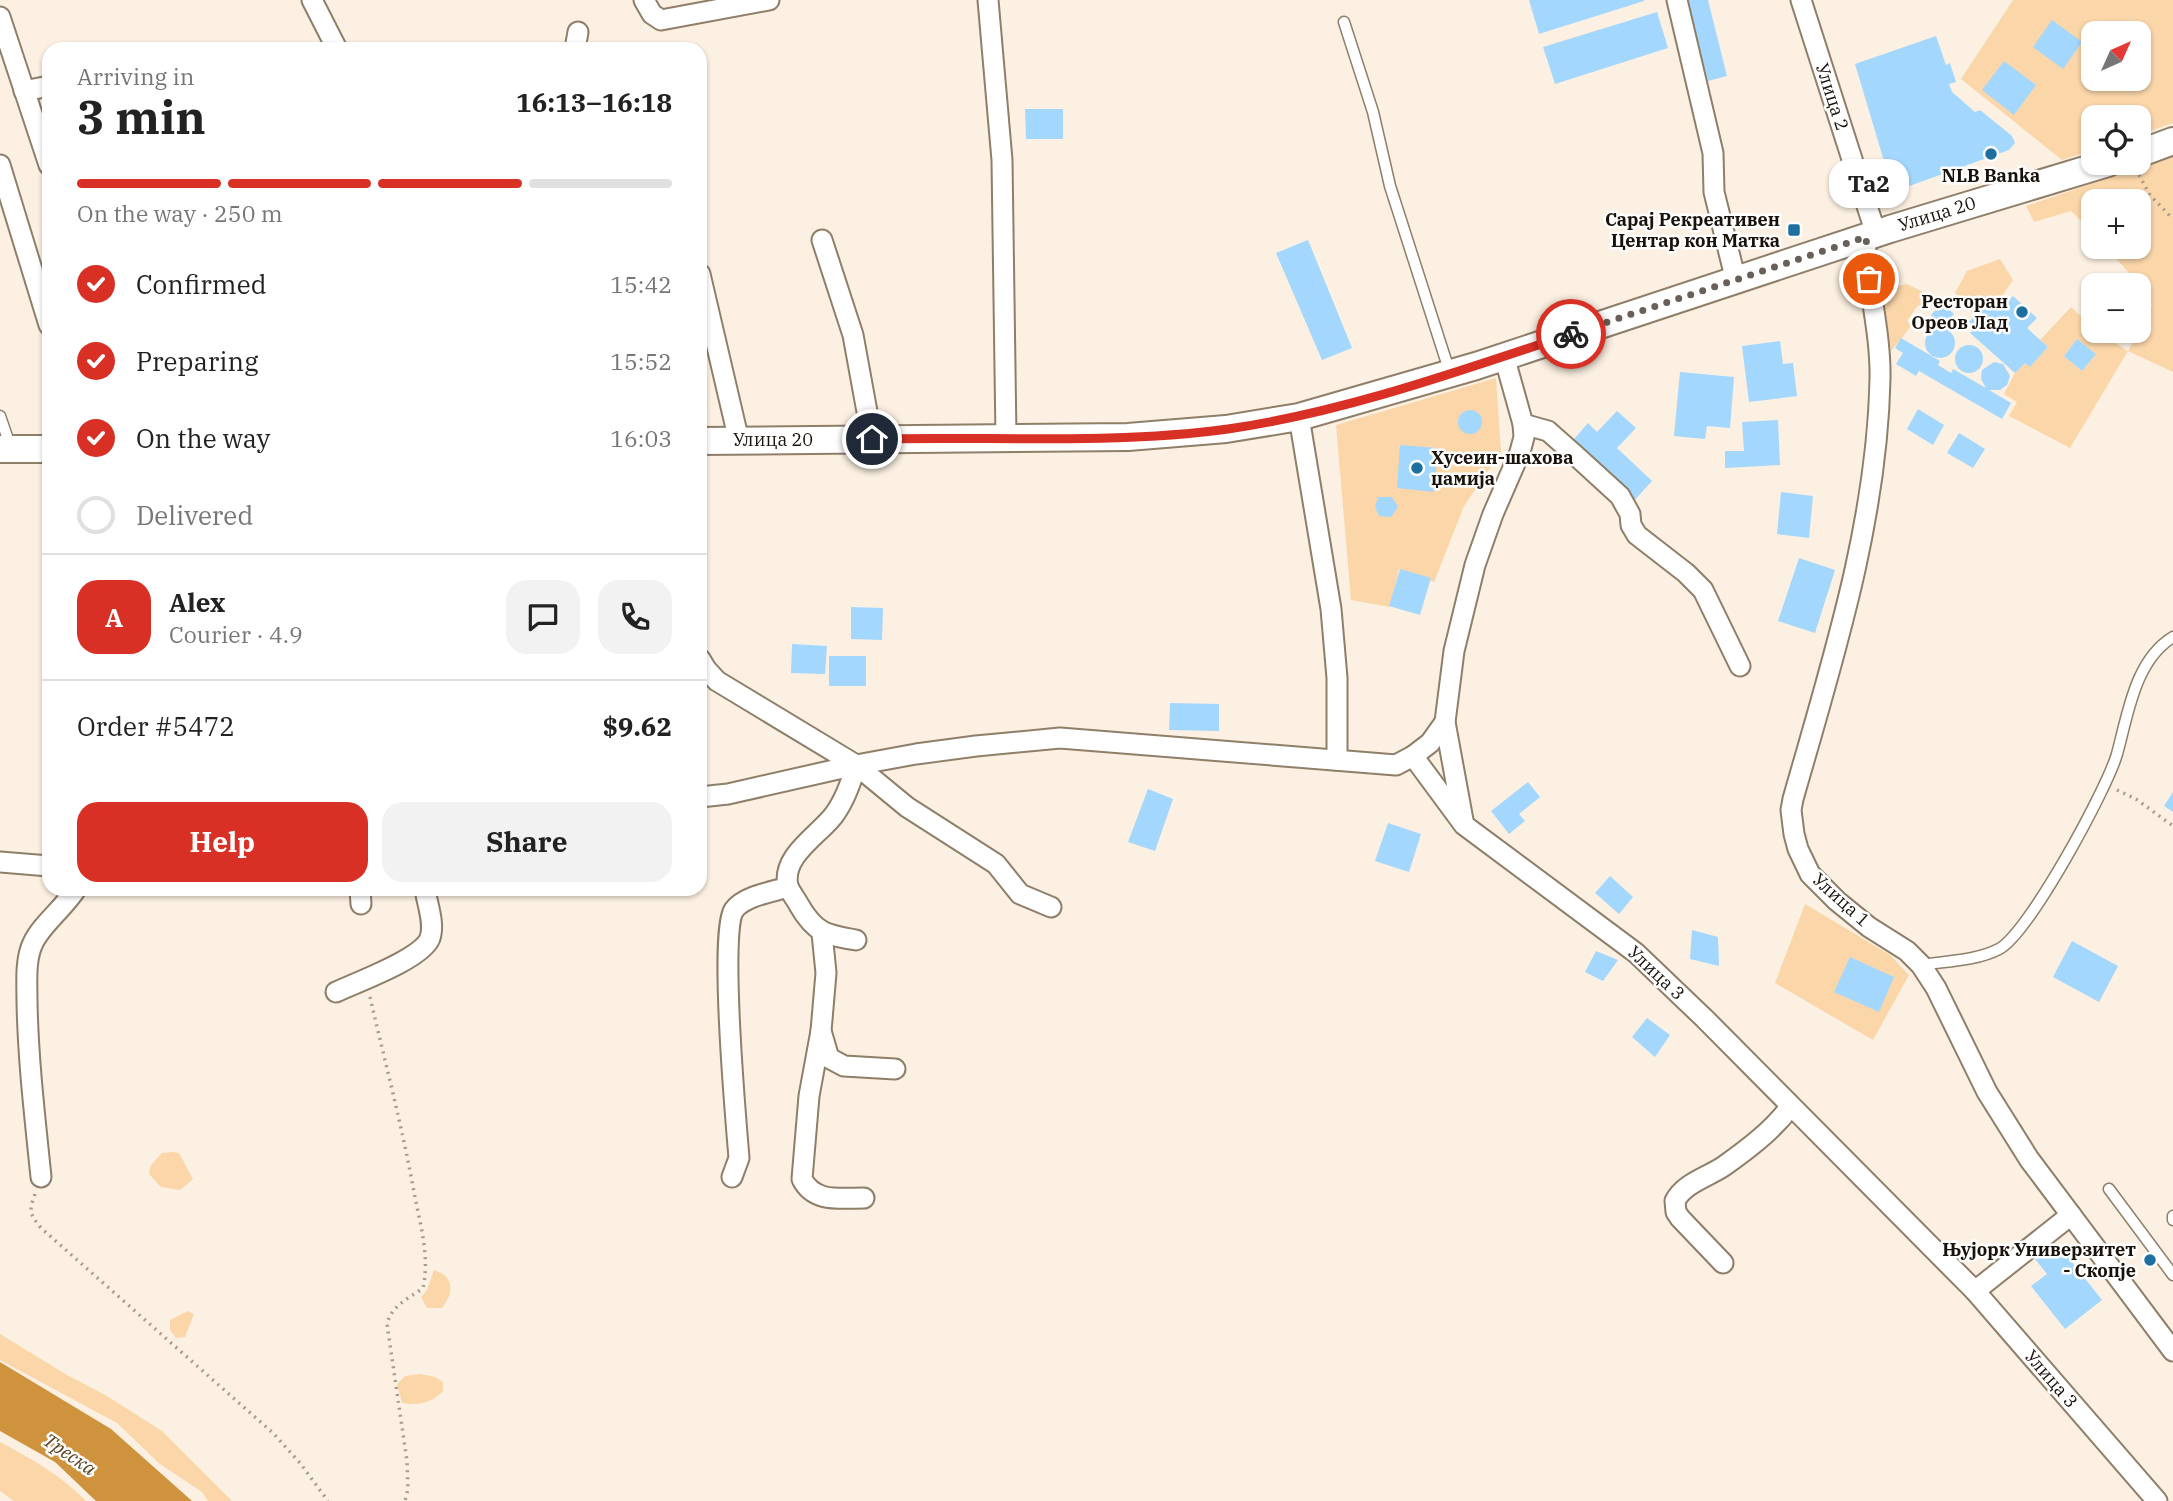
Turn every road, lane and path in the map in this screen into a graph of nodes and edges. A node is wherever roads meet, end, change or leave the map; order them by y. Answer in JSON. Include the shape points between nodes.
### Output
{"nodes":[{"id":1,"x":312,"y":0,"type":"edge"},
{"id":2,"x":644,"y":0,"type":"edge"},
{"id":3,"x":769,"y":0,"type":"edge"},
{"id":4,"x":988,"y":0,"type":"edge"},
{"id":5,"x":1677,"y":0,"type":"edge"},
{"id":6,"x":1801,"y":0,"type":"edge"},
{"id":7,"x":0,"y":17,"type":"edge"},
{"id":8,"x":1344,"y":22,"type":"dead end"},
{"id":9,"x":333,"y":42,"type":"edge"},
{"id":10,"x":42,"y":87,"type":"edge"},
{"id":11,"x":24,"y":91,"type":"junction"},
{"id":12,"x":2173,"y":141,"type":"edge"},
{"id":13,"x":42,"y":144,"type":"edge"},
{"id":14,"x":2151,"y":154,"type":"edge"},
{"id":15,"x":0,"y":165,"type":"edge"},
{"id":16,"x":2081,"y":171,"type":"edge"},
{"id":17,"x":2143,"y":175,"type":"edge"},
{"id":18,"x":2173,"y":219,"type":"edge"},
{"id":19,"x":1871,"y":236,"type":"junction"},
{"id":20,"x":822,"y":240,"type":"dead end"},
{"id":21,"x":1736,"y":281,"type":"junction"},
{"id":22,"x":42,"y":302,"type":"edge"},
{"id":23,"x":707,"y":304,"type":"edge"},
{"id":24,"x":1504,"y":356,"type":"junction"},
{"id":25,"x":1450,"y":373,"type":"junction"},
{"id":26,"x":0,"y":416,"type":"edge"},
{"id":27,"x":1299,"y":417,"type":"junction"},
{"id":28,"x":1523,"y":424,"type":"junction"},
{"id":29,"x":1006,"y":438,"type":"junction"},
{"id":30,"x":872,"y":439,"type":"junction"},
{"id":31,"x":707,"y":440,"type":"edge"},
{"id":32,"x":739,"y":440,"type":"junction"},
{"id":33,"x":6,"y":449,"type":"edge"},
{"id":34,"x":42,"y":449,"type":"edge"},
{"id":35,"x":2173,"y":637,"type":"edge"},
{"id":36,"x":1740,"y":666,"type":"dead end"},
{"id":37,"x":707,"y":670,"type":"edge"},
{"id":38,"x":1445,"y":722,"type":"junction"},
{"id":39,"x":1413,"y":756,"type":"junction"},
{"id":40,"x":1337,"y":760,"type":"junction"},
{"id":41,"x":856,"y":765,"type":"junction"},
{"id":42,"x":2105,"y":786,"type":"junction"},
{"id":43,"x":707,"y":796,"type":"edge"},
{"id":44,"x":1464,"y":824,"type":"junction"},
{"id":45,"x":2173,"y":826,"type":"edge"},
{"id":46,"x":0,"y":862,"type":"edge"},
{"id":47,"x":42,"y":865,"type":"edge"},
{"id":48,"x":788,"y":887,"type":"junction"},
{"id":49,"x":70,"y":896,"type":"edge"},
{"id":50,"x":426,"y":896,"type":"edge"},
{"id":51,"x":1051,"y":907,"type":"dead end"},
{"id":52,"x":822,"y":933,"type":"junction"},
{"id":53,"x":856,"y":940,"type":"dead end"},
{"id":54,"x":1921,"y":965,"type":"junction"},
{"id":55,"x":366,"y":978,"type":"junction"},
{"id":56,"x":336,"y":992,"type":"dead end"},
{"id":57,"x":821,"y":1031,"type":"junction"},
{"id":58,"x":895,"y":1069,"type":"dead end"},
{"id":59,"x":1790,"y":1107,"type":"junction"},
{"id":60,"x":41,"y":1177,"type":"joint"},
{"id":61,"x":732,"y":1177,"type":"dead end"},
{"id":62,"x":2109,"y":1189,"type":"dead end"},
{"id":63,"x":864,"y":1198,"type":"dead end"},
{"id":64,"x":2071,"y":1215,"type":"junction"},
{"id":65,"x":1723,"y":1263,"type":"dead end"},
{"id":66,"x":2173,"y":1275,"type":"edge"},
{"id":67,"x":1975,"y":1291,"type":"junction"},
{"id":68,"x":2173,"y":1351,"type":"edge"},
{"id":69,"x":328,"y":1501,"type":"edge"},
{"id":70,"x":405,"y":1501,"type":"edge"},
{"id":71,"x":2157,"y":1501,"type":"edge"}],
"edges":[{"from":1,"to":9,"type":"street"},
{"from":2,"to":3,"type":"street","via":[[661,20]]},
{"from":4,"to":29,"type":"street","via":[[1002,160]]},
{"from":5,"to":21,"type":"street","via":[[1713,153],[1714,192]]},
{"from":6,"to":19,"type":"street","name":"Улица 2"},
{"from":7,"to":11,"type":"street"},
{"from":8,"to":25,"type":"lane"},
{"from":10,"to":11,"type":"street"},
{"from":11,"to":13,"type":"street"},
{"from":12,"to":14,"type":"street"},
{"from":15,"to":22,"type":"street"},
{"from":16,"to":19,"type":"street","name":"Улица 20"},
{"from":17,"to":18,"type":"path","via":[[2150,195]]},
{"from":19,"to":21,"type":"street","name":"Улица 20"},
{"from":19,"to":54,"type":"street","name":"Улица 1","via":[[1880,376],[1864,526],[1793,799],[1792,821],[1797,849],[1821,886]]},
{"from":20,"to":30,"type":"street","via":[[853,335]]},
{"from":21,"to":24,"type":"street","name":"Улица 20"},
{"from":23,"to":32,"type":"street"},
{"from":24,"to":25,"type":"street","name":"Улица 20"},
{"from":24,"to":28,"type":"street"},
{"from":25,"to":27,"type":"street","name":"Улица 20"},
{"from":26,"to":33,"type":"lane"},
{"from":27,"to":29,"type":"street","name":"Улица 20","via":[[1142,436]]},
{"from":27,"to":40,"type":"street","via":[[1331,609]]},
{"from":28,"to":36,"type":"street","via":[[1548,432],[1620,496],[1637,535],[1703,590]]},
{"from":28,"to":38,"type":"street","via":[[1520,452],[1475,565],[1454,651]]},
{"from":29,"to":30,"type":"street","name":"Улица 20"},
{"from":30,"to":32,"type":"street","name":"Улица 20"},
{"from":31,"to":32,"type":"street","name":"Улица 20"},
{"from":33,"to":34,"type":"street"},
{"from":35,"to":42,"type":"lane","via":[[2160,645],[2139,679]]},
{"from":37,"to":41,"type":"street","via":[[725,687]]},
{"from":38,"to":39,"type":"street"},
{"from":38,"to":44,"type":"street"},
{"from":39,"to":40,"type":"street","via":[[1396,765]]},
{"from":39,"to":44,"type":"street","name":"Улица 3"},
{"from":40,"to":41,"type":"street","via":[[1060,738]]},
{"from":41,"to":43,"type":"street"},
{"from":41,"to":48,"type":"street","via":[[841,804],[796,856]]},
{"from":41,"to":51,"type":"street","via":[[907,807],[996,864],[1020,894]]},
{"from":42,"to":45,"type":"path","via":[[2136,799]]},
{"from":42,"to":54,"type":"lane","via":[[2014,937],[1975,957]]},
{"from":44,"to":59,"type":"street","name":"Улица 3","via":[[1636,953]]},
{"from":46,"to":47,"type":"street"},
{"from":48,"to":52,"type":"street"},
{"from":48,"to":61,"type":"street","via":[[744,902],[731,918],[729,1002],[738,1158]]},
{"from":49,"to":60,"type":"street","via":[[39,933],[29,957],[30,1078]]},
{"from":50,"to":55,"type":"street","via":[[429,941],[414,956]]},
{"from":52,"to":53,"type":"street"},
{"from":52,"to":57,"type":"street","via":[[826,982]]},
{"from":54,"to":64,"type":"street","name":"Улица 1","via":[[1992,1101]]},
{"from":55,"to":56,"type":"street"},
{"from":55,"to":70,"type":"path","via":[[426,1259],[423,1288],[396,1306],[387,1324],[407,1461]]},
{"from":57,"to":58,"type":"street","via":[[836,1064]]},
{"from":57,"to":63,"type":"street","via":[[809,1096],[802,1179],[806,1188],[823,1197]]},
{"from":59,"to":65,"type":"street","via":[[1769,1130],[1722,1167],[1684,1189],[1675,1201],[1676,1212]]},
{"from":59,"to":67,"type":"street","name":"Улица 3"},
{"from":60,"to":69,"type":"path","via":[[31,1216],[41,1228],[273,1433]]},
{"from":62,"to":66,"type":"lane"},
{"from":64,"to":67,"type":"street"},
{"from":64,"to":68,"type":"street","name":"Улица 1"},
{"from":67,"to":71,"type":"street","name":"Улица 3"}]}
